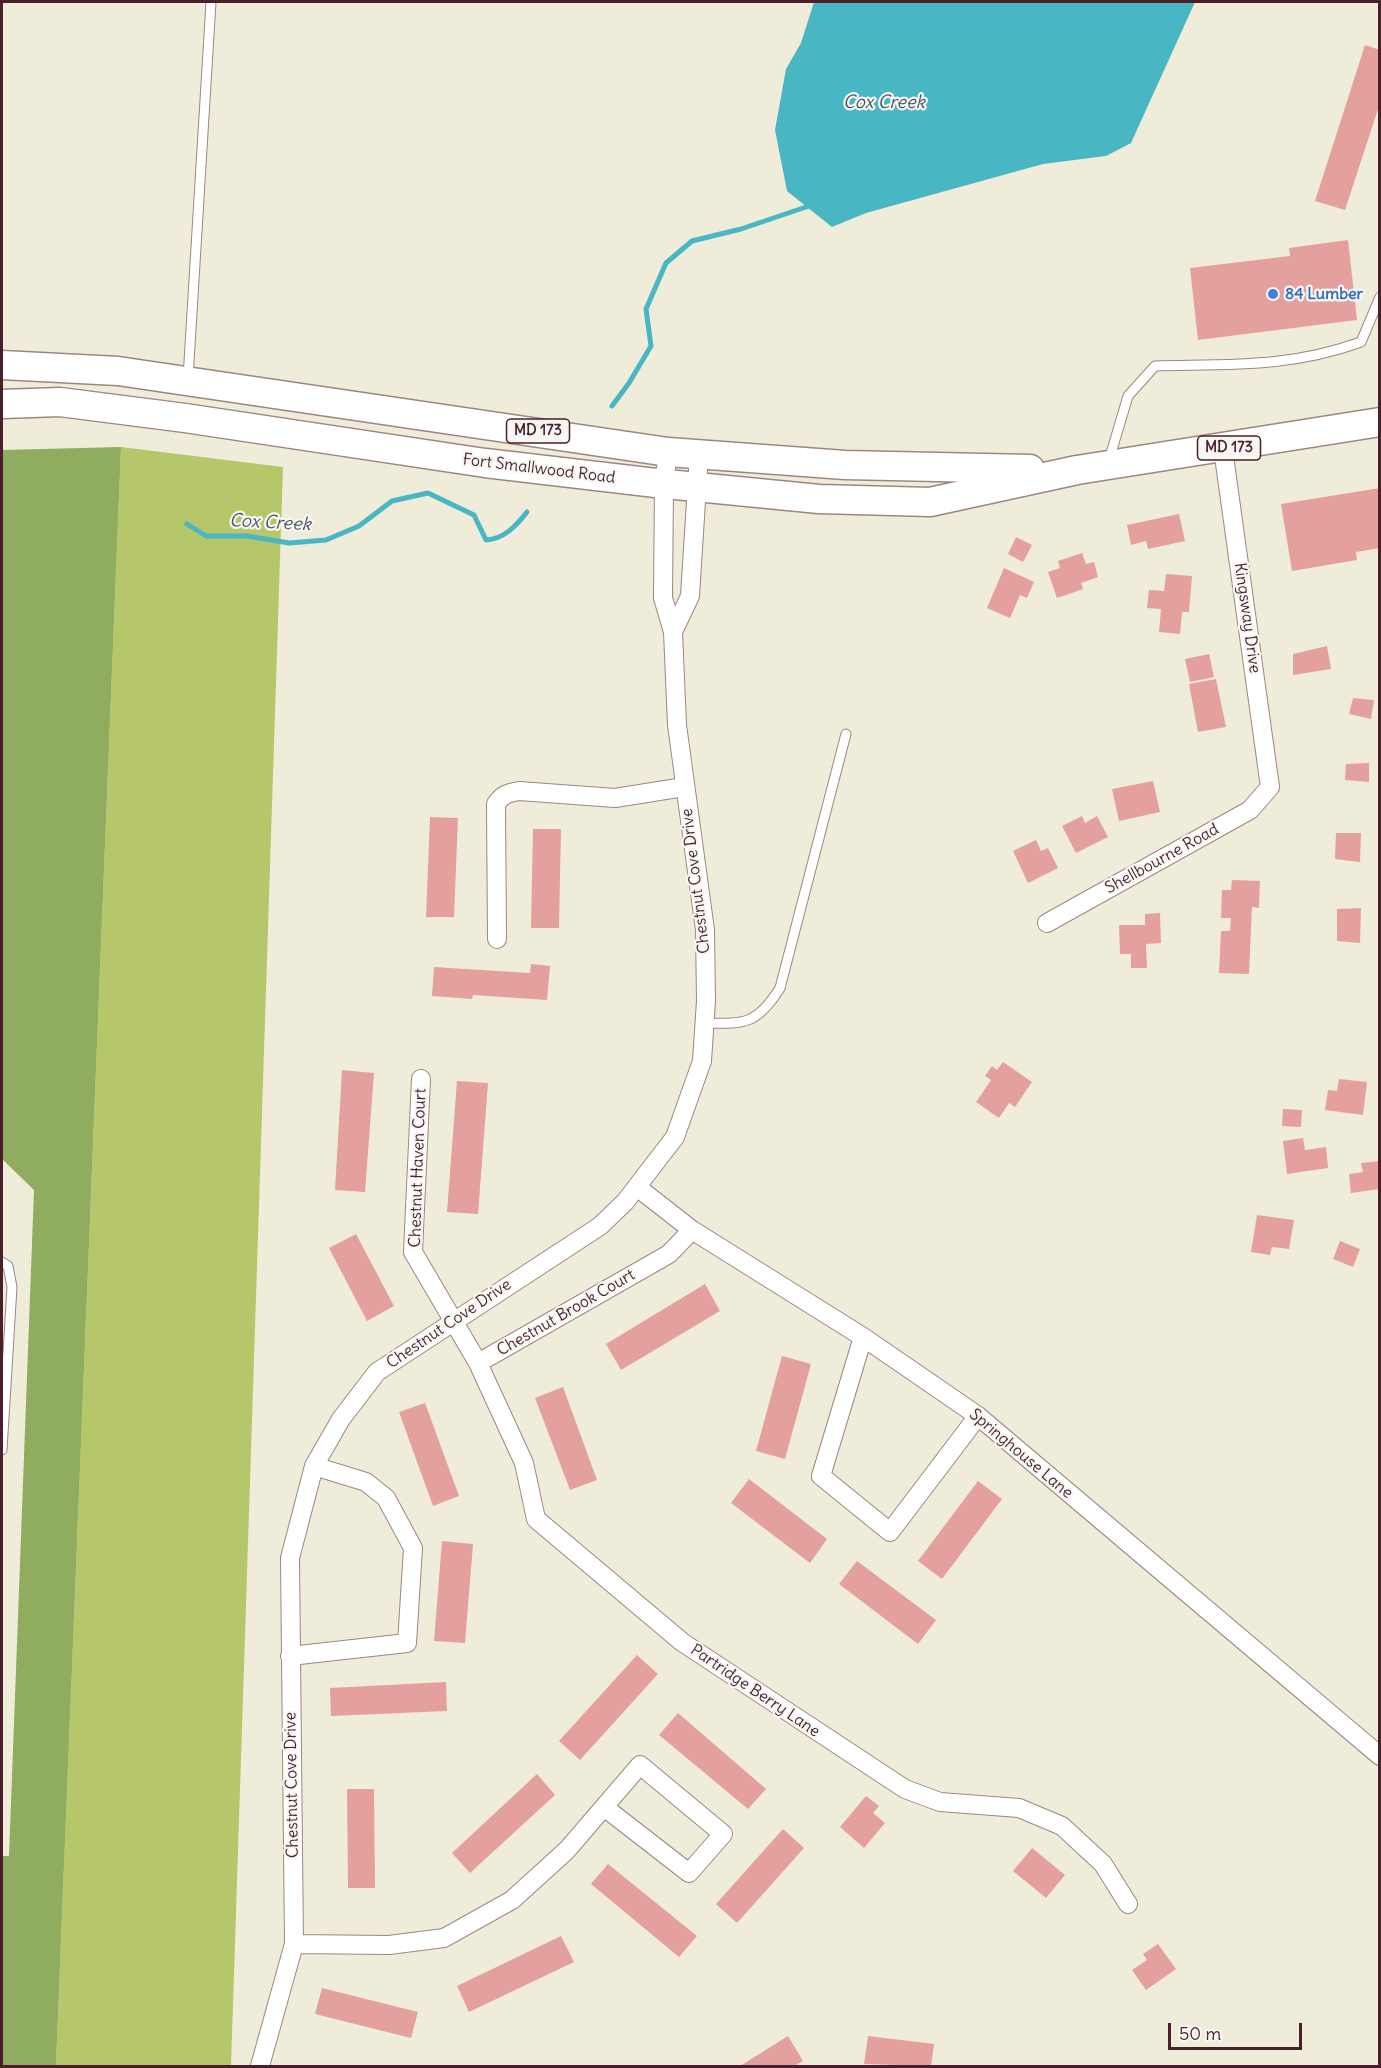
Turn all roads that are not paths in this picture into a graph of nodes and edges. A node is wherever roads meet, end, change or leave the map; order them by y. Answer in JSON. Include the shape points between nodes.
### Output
{"nodes":[{"id":1,"x":211,"y":2,"type":"edge"},
{"id":2,"x":1380,"y":297,"type":"edge"},
{"id":3,"x":2,"y":365,"type":"edge"},
{"id":4,"x":188,"y":380,"type":"junction"},
{"id":5,"x":2,"y":404,"type":"edge"},
{"id":6,"x":1376,"y":420,"type":"edge"},
{"id":7,"x":1223,"y":449,"type":"junction"},
{"id":8,"x":668,"y":452,"type":"junction"},
{"id":9,"x":699,"y":454,"type":"junction"},
{"id":10,"x":1107,"y":466,"type":"junction"},
{"id":11,"x":1077,"y":470,"type":"junction"},
{"id":12,"x":664,"y":483,"type":"junction"},
{"id":13,"x":697,"y":485,"type":"junction"},
{"id":14,"x":673,"y":632,"type":"junction"},
{"id":15,"x":846,"y":734,"type":"dead end"},
{"id":16,"x":684,"y":787,"type":"junction"},
{"id":17,"x":1270,"y":787,"type":"joint"},
{"id":18,"x":1047,"y":923,"type":"dead end"},
{"id":19,"x":497,"y":939,"type":"dead end"},
{"id":20,"x":705,"y":1023,"type":"junction"},
{"id":21,"x":421,"y":1078,"type":"dead end"},
{"id":22,"x":637,"y":1187,"type":"junction"},
{"id":23,"x":692,"y":1230,"type":"junction"},
{"id":24,"x":2,"y":1262,"type":"edge"},
{"id":25,"x":453,"y":1320,"type":"junction"},
{"id":26,"x":863,"y":1337,"type":"junction"},
{"id":27,"x":478,"y":1363,"type":"junction"},
{"id":28,"x":978,"y":1416,"type":"junction"},
{"id":29,"x":2,"y":1450,"type":"edge"},
{"id":30,"x":314,"y":1466,"type":"junction"},
{"id":31,"x":290,"y":1656,"type":"junction"},
{"id":32,"x":1380,"y":1756,"type":"edge"},
{"id":33,"x":604,"y":1808,"type":"junction"},
{"id":34,"x":1128,"y":1904,"type":"dead end"},
{"id":35,"x":294,"y":1944,"type":"junction"},
{"id":36,"x":260,"y":2067,"type":"edge"}],
"edges":[{"from":1,"to":4,"type":"lane"},
{"from":2,"to":10,"type":"lane","via":[[1361,342],[1325,355],[1266,364],[1155,366],[1128,396]]},
{"from":3,"to":4,"type":"main road","name":"Fort Smallwood Road","number":"MD 173","via":[[118,371]]},
{"from":4,"to":8,"type":"main road","name":"Fort Smallwood Road","number":"MD 173"},
{"from":5,"to":12,"type":"main road","name":"Fort Smallwood Road","number":"MD 173","via":[[71,404],[485,463]]},
{"from":6,"to":7,"type":"main road","name":"Fort Smallwood Road","number":"MD 173"},
{"from":7,"to":10,"type":"main road","name":"Fort Smallwood Road","number":"MD 173"},
{"from":7,"to":17,"type":"street","name":"Kingsway Drive"},
{"from":8,"to":9,"type":"main road","name":"Fort Smallwood Road","number":"MD 173"},
{"from":8,"to":12,"type":"street","name":"Chestnut Cove Drive"},
{"from":9,"to":11,"type":"main road","name":"Fort Smallwood Road","number":"MD 173","via":[[845,465]]},
{"from":9,"to":13,"type":"street","name":"Chestnut Cove Drive"},
{"from":10,"to":11,"type":"main road","name":"Fort Smallwood Road","number":"MD 173"},
{"from":11,"to":13,"type":"main road","name":"Fort Smallwood Road","number":"MD 173","via":[[930,502],[819,499]]},
{"from":12,"to":13,"type":"main road","name":"Fort Smallwood Road","number":"MD 173"},
{"from":12,"to":14,"type":"street","name":"Chestnut Cove Drive","via":[[663,598]]},
{"from":13,"to":14,"type":"street","name":"Chestnut Cove Drive","via":[[690,596]]},
{"from":14,"to":16,"type":"street","name":"Chestnut Cove Drive"},
{"from":15,"to":20,"type":"lane","via":[[780,988],[770,1005],[745,1024]]},
{"from":16,"to":19,"type":"street","via":[[615,798],[507,793],[496,804]]},
{"from":16,"to":20,"type":"street","name":"Chestnut Cove Drive","via":[[705,930]]},
{"from":17,"to":18,"type":"street","name":"Shellbourne Road","via":[[1250,810]]},
{"from":20,"to":22,"type":"street","name":"Chestnut Cove Drive","via":[[702,1061],[675,1137]]},
{"from":21,"to":25,"type":"street","name":"Chestnut Haven Court","via":[[413,1252]]},
{"from":22,"to":23,"type":"street","name":"Springhouse Lane"},
{"from":22,"to":25,"type":"street","name":"Chestnut Cove Drive","via":[[600,1226]]},
{"from":23,"to":26,"type":"street","name":"Springhouse Lane"},
{"from":23,"to":27,"type":"street","name":"Chestnut Brook Court","via":[[669,1254]]},
{"from":24,"to":29,"type":"lane","via":[[8,1266],[12,1287]]},
{"from":25,"to":27,"type":"street","name":"Chestnut Brook Court"},
{"from":25,"to":30,"type":"street","name":"Chestnut Cove Drive","via":[[377,1372],[341,1419]]},
{"from":26,"to":28,"type":"street","name":"Springhouse Lane"},
{"from":26,"to":28,"type":"street","via":[[821,1476],[890,1532]]},
{"from":27,"to":34,"type":"street","name":"Partridge Berry Lane","via":[[524,1463],[536,1519],[682,1642],[905,1789],[940,1802],[1018,1808],[1062,1826],[1103,1864]]},
{"from":28,"to":32,"type":"street","name":"Springhouse Lane"},
{"from":30,"to":31,"type":"street","name":"Chestnut Cove Drive","via":[[290,1558]]},
{"from":30,"to":31,"type":"street","via":[[366,1482],[386,1498],[413,1548],[407,1643]]},
{"from":31,"to":35,"type":"street","name":"Chestnut Cove Drive"},
{"from":33,"to":33,"type":"street","via":[[640,1765],[723,1834],[689,1873]]},
{"from":33,"to":35,"type":"street","via":[[567,1850],[512,1900],[444,1938],[389,1945]]},
{"from":35,"to":36,"type":"street","name":"Chestnut Cove Drive"}]}
